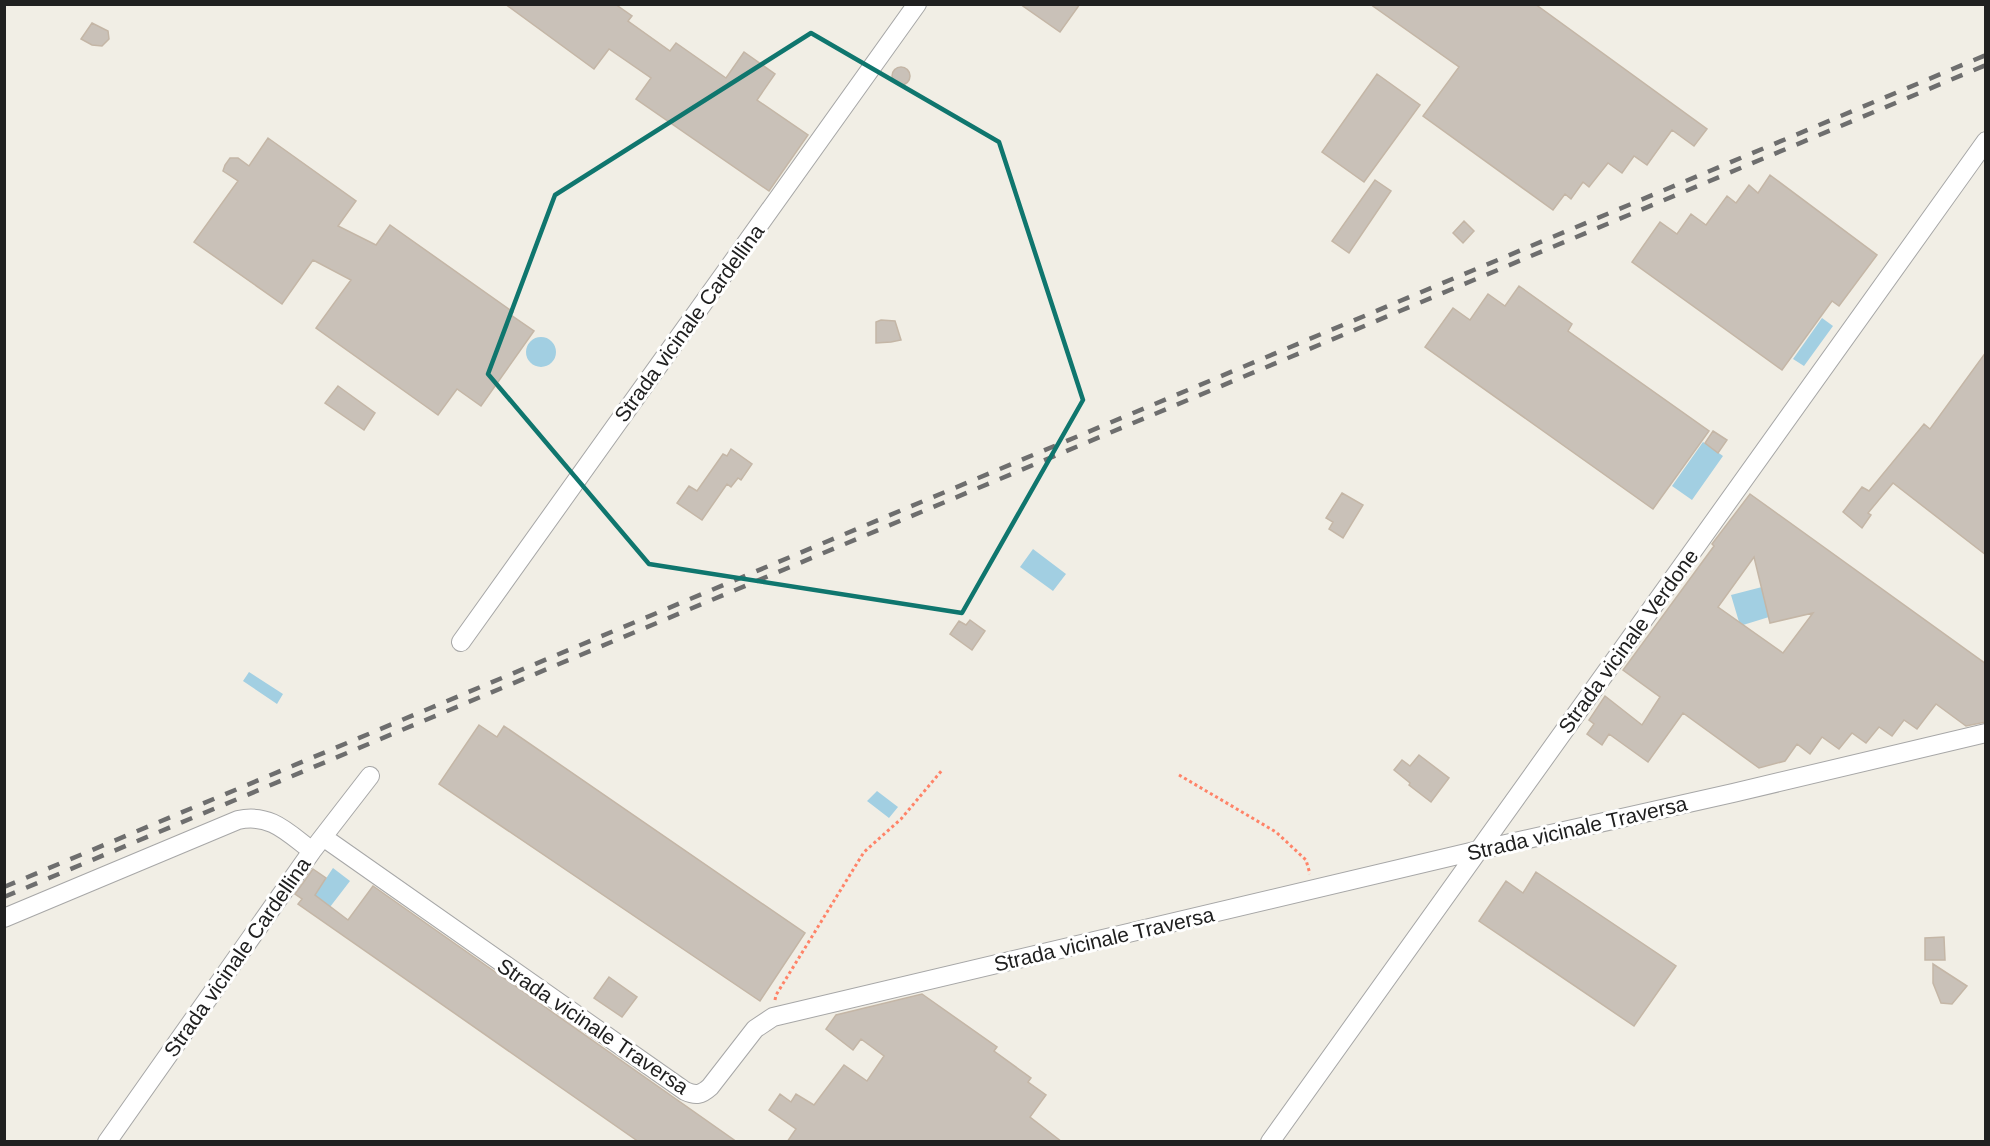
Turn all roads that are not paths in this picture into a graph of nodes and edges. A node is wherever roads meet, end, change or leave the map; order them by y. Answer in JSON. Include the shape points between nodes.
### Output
{"nodes":[{"id":1,"x":917,"y":4,"type":"edge"},
{"id":2,"x":1986,"y":141,"type":"edge"},
{"id":3,"x":461,"y":642,"type":"dead end"},
{"id":4,"x":1986,"y":733,"type":"edge"},
{"id":5,"x":370,"y":776,"type":"dead end"},
{"id":6,"x":318,"y":844,"type":"junction"},
{"id":7,"x":1479,"y":850,"type":"junction"},
{"id":8,"x":4,"y":918,"type":"edge"},
{"id":9,"x":107,"y":1142,"type":"edge"},
{"id":10,"x":1270,"y":1142,"type":"edge"}],
"edges":[{"from":1,"to":3,"type":"street","name":"Strada vicinale Cardellina"},
{"from":2,"to":7,"type":"street","name":"Strada vicinale Verdone"},
{"from":4,"to":7,"type":"street","name":"Strada vicinale Traversa"},
{"from":5,"to":6,"type":"street","name":"Strada vicinale Cardellina"},
{"from":6,"to":7,"type":"street","name":"Strada vicinale Traversa","via":[[694,1095],[703,1094],[755,1029],[773,1017]]},
{"from":6,"to":8,"type":"street","name":"Strada vicinale Traversa","via":[[269,821],[250,818]]},
{"from":6,"to":9,"type":"street","name":"Strada vicinale Cardellina"},
{"from":7,"to":10,"type":"street","name":"Strada vicinale Verdone"}]}
